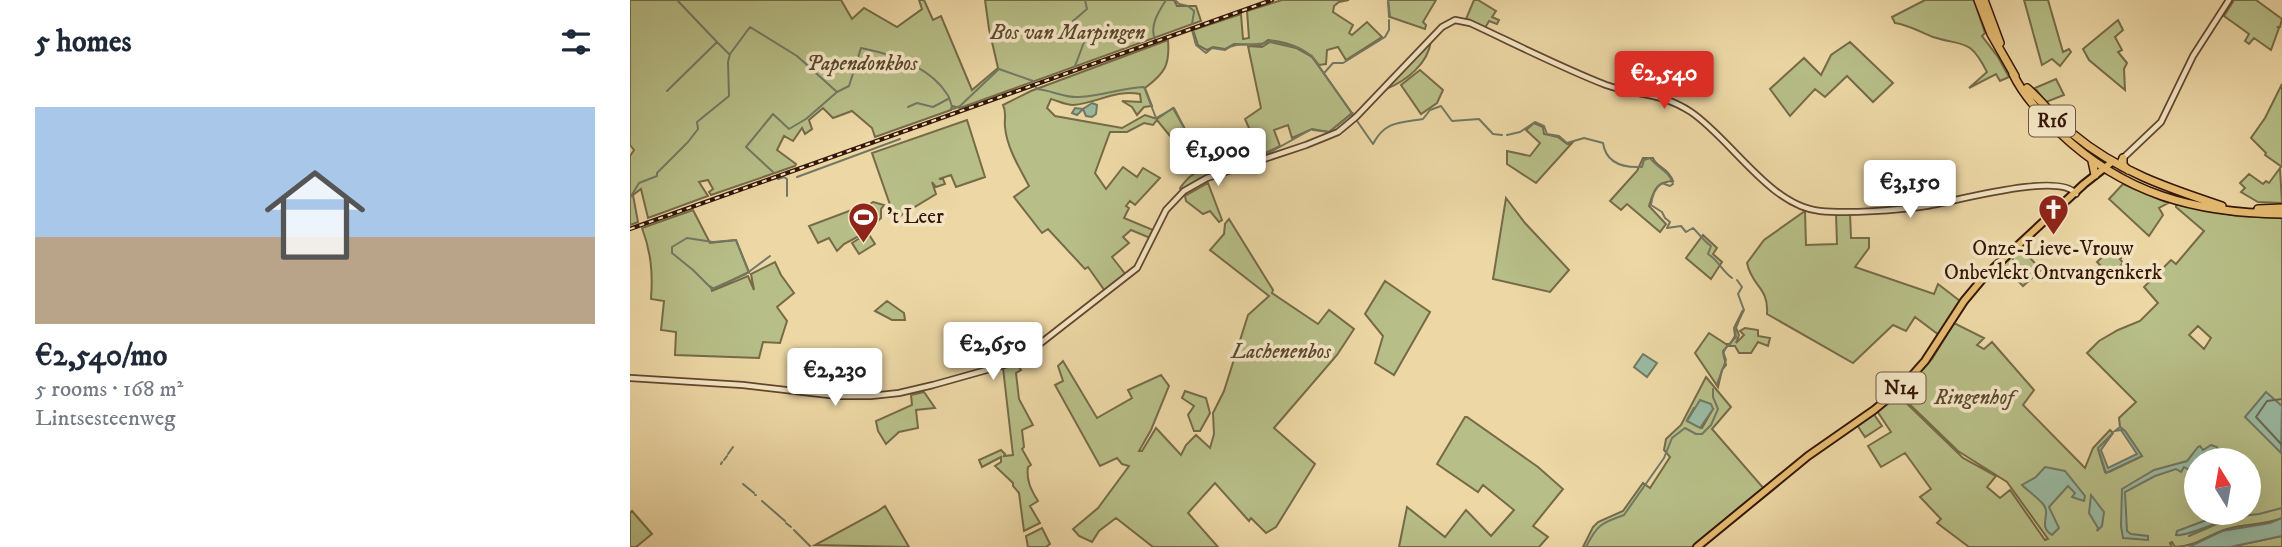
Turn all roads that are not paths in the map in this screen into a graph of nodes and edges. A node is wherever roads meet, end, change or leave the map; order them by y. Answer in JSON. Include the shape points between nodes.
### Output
{"nodes":[{"id":1,"x":1978,"y":0,"type":"edge"},
{"id":2,"x":1984,"y":0,"type":"edge"},
{"id":3,"x":2230,"y":0,"type":"edge"},
{"id":4,"x":2027,"y":88,"type":"junction"},
{"id":5,"x":2125,"y":155,"type":"junction"},
{"id":6,"x":2097,"y":160,"type":"junction"},
{"id":7,"x":2110,"y":166,"type":"junction"},
{"id":8,"x":2124,"y":173,"type":"junction"},
{"id":9,"x":2095,"y":175,"type":"junction"},
{"id":10,"x":2084,"y":184,"type":"junction"},
{"id":11,"x":2070,"y":187,"type":"junction"},
{"id":12,"x":2076,"y":194,"type":"junction"},
{"id":13,"x":2221,"y":208,"type":"junction"},
{"id":14,"x":2282,"y":208,"type":"edge"},
{"id":15,"x":2282,"y":214,"type":"edge"},
{"id":16,"x":630,"y":378,"type":"edge"},
{"id":17,"x":1699,"y":547,"type":"edge"}],
"edges":[{"from":1,"to":6,"type":"highway","via":[[2013,74],[2041,114]]},
{"from":2,"to":4,"type":"highway","number":"R16","via":[[2003,49]]},
{"from":3,"to":5,"type":"street","number":"N14","via":[[2193,56],[2163,119]]},
{"from":4,"to":6,"type":"highway","number":"R16","via":[[2056,123]]},
{"from":4,"to":7,"type":"highway"},
{"from":5,"to":7,"type":"street","number":"N14"},
{"from":5,"to":8,"type":"highway"},
{"from":6,"to":7,"type":"highway"},
{"from":6,"to":9,"type":"highway"},
{"from":7,"to":8,"type":"highway"},
{"from":7,"to":9,"type":"main road","number":"N14"},
{"from":7,"to":12,"type":"main road","number":"N14"},
{"from":7,"to":13,"type":"highway","via":[[2141,188],[2178,202]]},
{"from":8,"to":13,"type":"highway","via":[[2168,193]]},
{"from":9,"to":10,"type":"main road","number":"N14"},
{"from":10,"to":11,"type":"street"},
{"from":10,"to":12,"type":"main road","number":"N14"},
{"from":11,"to":12,"type":"street"},
{"from":11,"to":16,"type":"street","via":[[2026,186],[1912,208],[1815,210],[1777,191],[1704,122],[1668,99],[1606,85],[1459,20],[1447,23],[1434,35],[1338,132],[1207,178],[1184,191],[1166,210],[1137,268],[1028,354],[1008,364],[915,390],[854,397]]},
{"from":12,"to":17,"type":"main road","number":"N14","via":[[1984,276],[1926,361],[1886,402],[1799,464],[1774,490]]},
{"from":13,"to":14,"type":"highway"},
{"from":13,"to":15,"type":"highway"}]}
